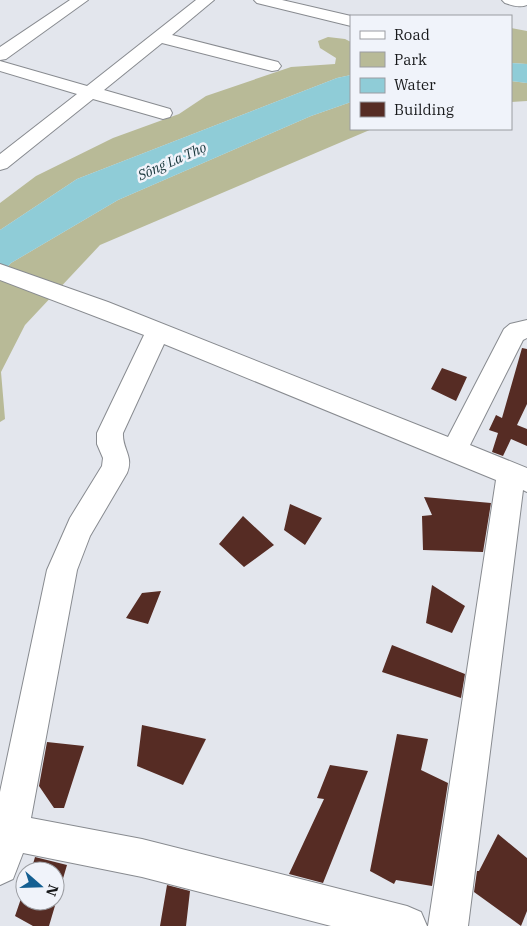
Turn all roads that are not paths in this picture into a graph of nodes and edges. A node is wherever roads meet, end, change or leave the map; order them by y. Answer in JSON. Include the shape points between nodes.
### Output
{"nodes":[{"id":1,"x":80,"y":0,"type":"edge"},
{"id":2,"x":206,"y":0,"type":"edge"},
{"id":3,"x":262,"y":0,"type":"edge"},
{"id":4,"x":350,"y":21,"type":"edge"},
{"id":5,"x":159,"y":37,"type":"junction"},
{"id":6,"x":0,"y":56,"type":"edge"},
{"id":7,"x":0,"y":66,"type":"edge"},
{"id":8,"x":272,"y":66,"type":"dead end"},
{"id":9,"x":90,"y":92,"type":"junction"},
{"id":10,"x":163,"y":113,"type":"dead end"},
{"id":11,"x":0,"y":164,"type":"edge"},
{"id":12,"x":9,"y":275,"type":"edge"},
{"id":13,"x":527,"y":329,"type":"edge"},
{"id":14,"x":158,"y":331,"type":"junction"},
{"id":15,"x":454,"y":451,"type":"junction"},
{"id":16,"x":519,"y":477,"type":"edge"},
{"id":17,"x":5,"y":849,"type":"edge"},
{"id":18,"x":407,"y":926,"type":"edge"},
{"id":19,"x":448,"y":926,"type":"edge"}],
"edges":[{"from":1,"to":6,"type":"street"},
{"from":2,"to":5,"type":"street"},
{"from":3,"to":4,"type":"street"},
{"from":5,"to":8,"type":"street"},
{"from":5,"to":9,"type":"street"},
{"from":7,"to":9,"type":"street"},
{"from":9,"to":10,"type":"street"},
{"from":9,"to":11,"type":"street"},
{"from":12,"to":14,"type":"street"},
{"from":13,"to":15,"type":"street","via":[[518,330],[513,335]]},
{"from":14,"to":15,"type":"street"},
{"from":14,"to":17,"type":"street","via":[[110,434],[109,442],[117,464],[112,477],[75,536],[62,570]]},
{"from":15,"to":16,"type":"street"},
{"from":16,"to":19,"type":"street"},
{"from":17,"to":18,"type":"street","via":[[142,858]]}]}
